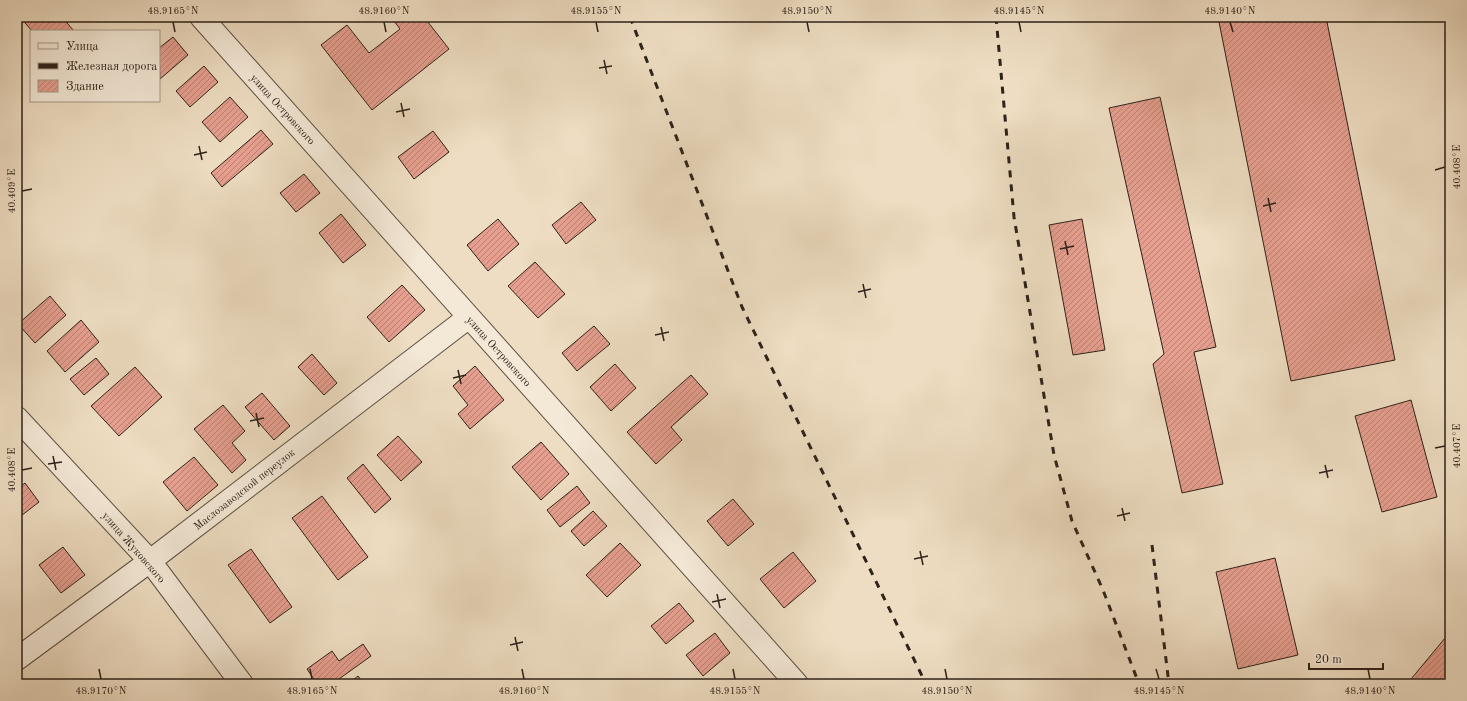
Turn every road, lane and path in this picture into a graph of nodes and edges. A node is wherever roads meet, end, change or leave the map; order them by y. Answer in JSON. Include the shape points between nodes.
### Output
{"nodes":[{"id":1,"x":201,"y":17,"type":"edge"},
{"id":2,"x":469,"y":317,"type":"junction"},
{"id":3,"x":17,"y":418,"type":"edge"},
{"id":4,"x":150,"y":562,"type":"junction"},
{"id":5,"x":17,"y":659,"type":"edge"},
{"id":6,"x":242,"y":684,"type":"edge"},
{"id":7,"x":797,"y":684,"type":"edge"}],
"edges":[{"from":1,"to":2,"type":"street","name":"улица Островского"},
{"from":2,"to":4,"type":"street","name":"Маслозаводской переулок"},
{"from":2,"to":7,"type":"street","name":"улица Островского"},
{"from":3,"to":4,"type":"street","name":"улица Жуковского"},
{"from":4,"to":5,"type":"street","name":"Маслозаводской переулок"},
{"from":4,"to":6,"type":"street","name":"улица Жуковского"}]}
